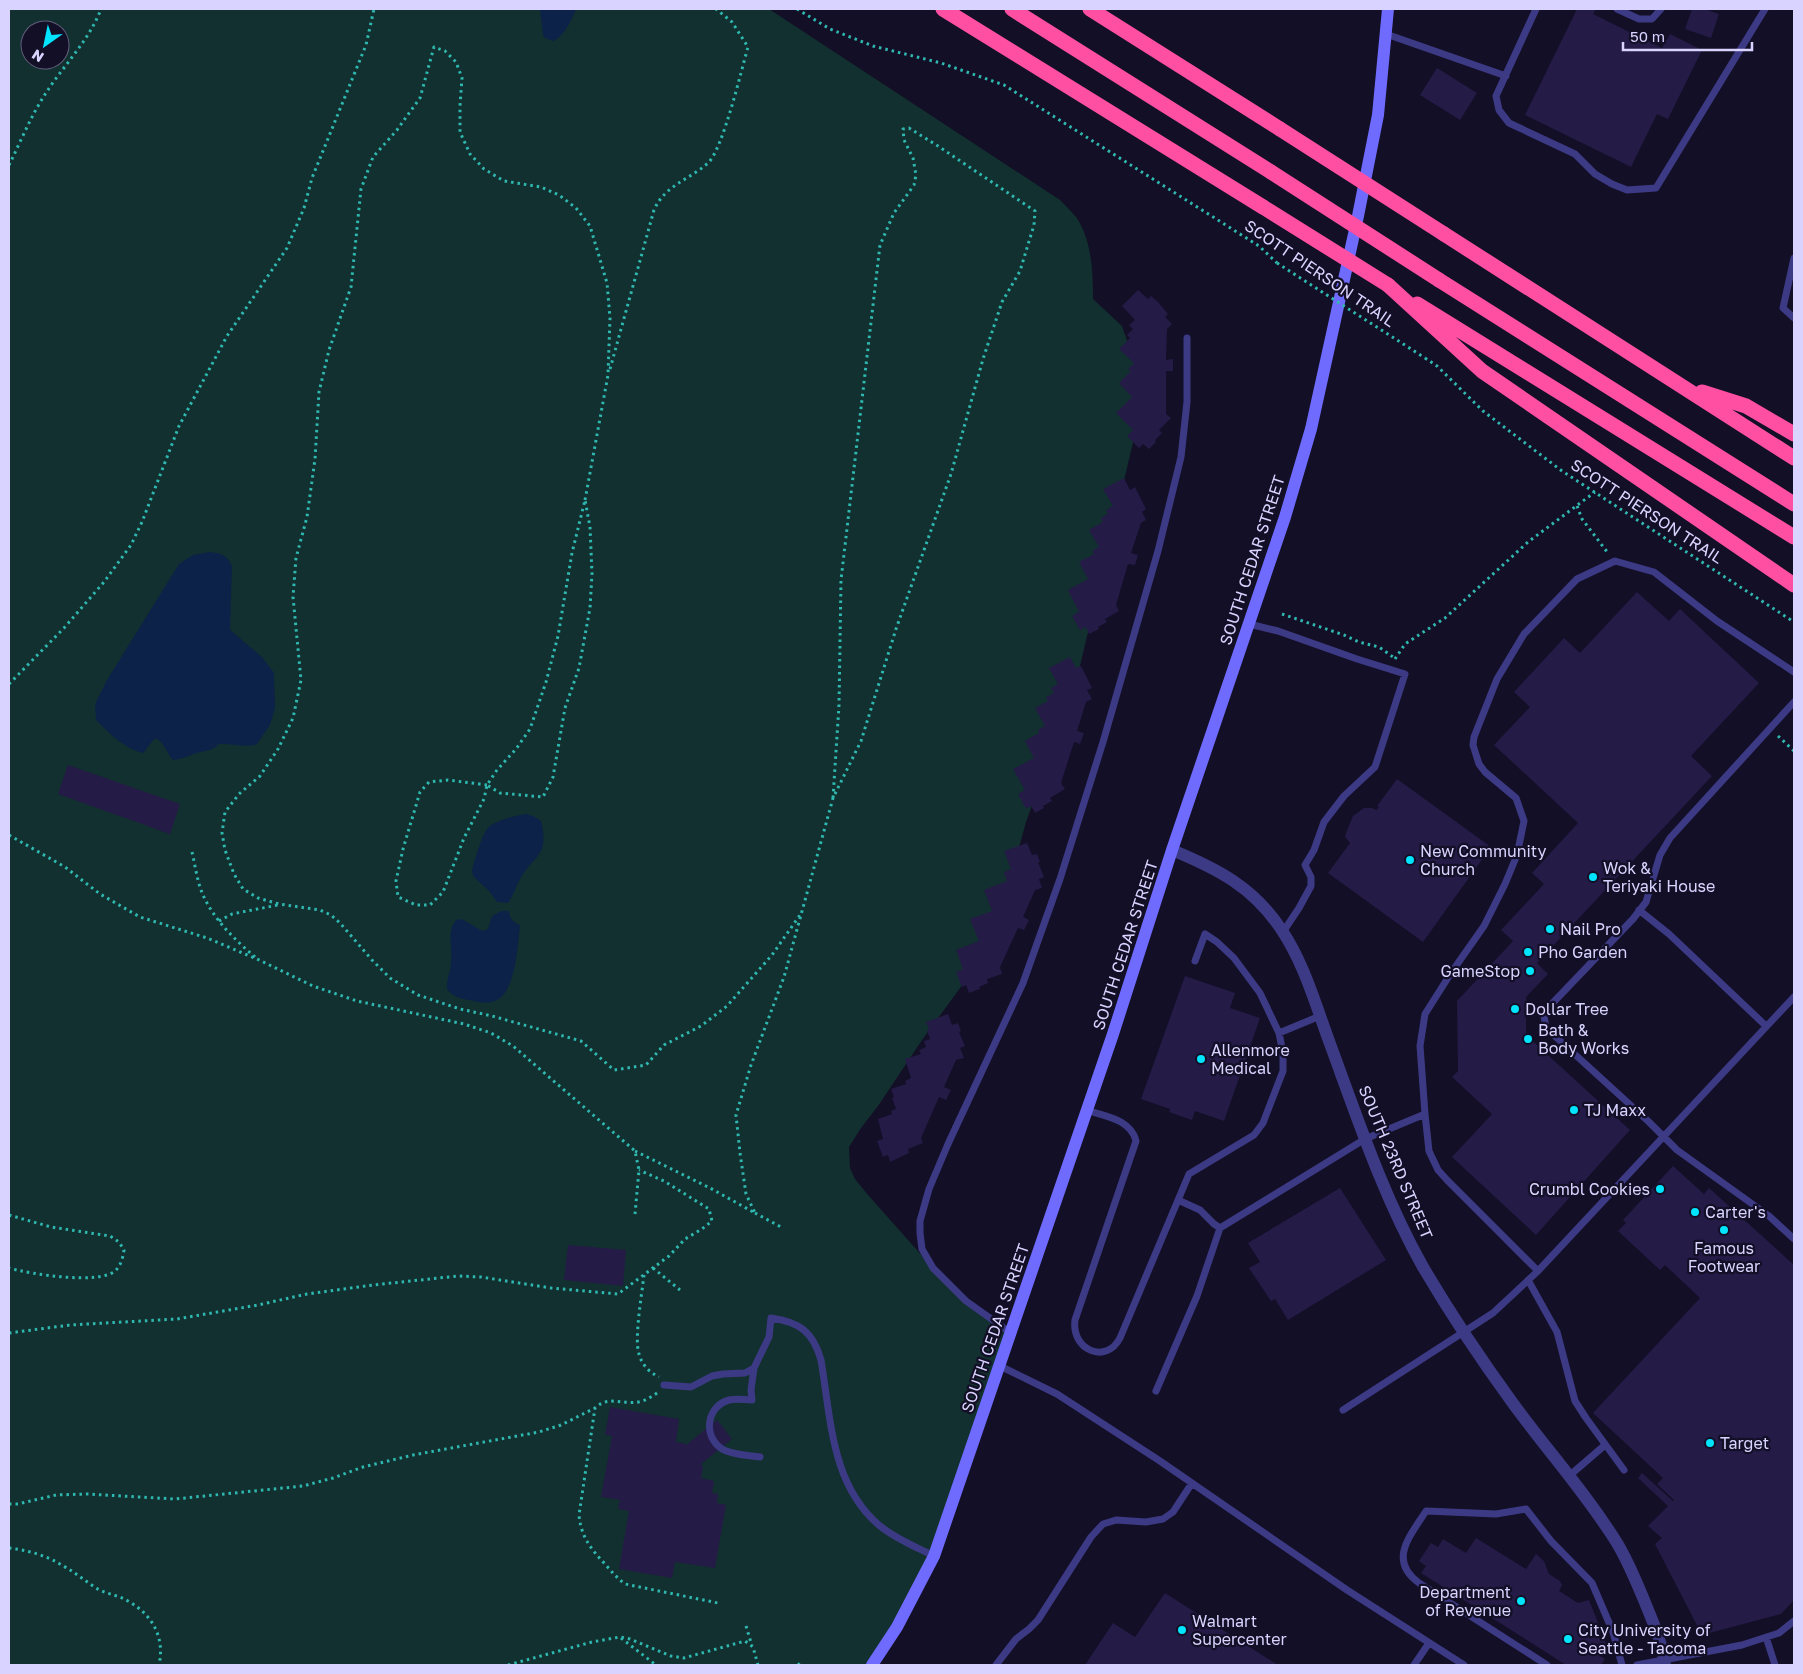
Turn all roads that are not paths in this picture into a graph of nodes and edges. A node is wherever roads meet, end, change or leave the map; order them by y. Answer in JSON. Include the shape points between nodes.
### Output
{"nodes":[{"id":1,"x":943,"y":9,"type":"edge"},
{"id":2,"x":1012,"y":9,"type":"edge"},
{"id":3,"x":1090,"y":9,"type":"edge"},
{"id":4,"x":1388,"y":9,"type":"edge"},
{"id":5,"x":1536,"y":9,"type":"edge"},
{"id":6,"x":1617,"y":9,"type":"edge"},
{"id":7,"x":1661,"y":9,"type":"edge"},
{"id":8,"x":1766,"y":9,"type":"edge"},
{"id":9,"x":1386,"y":34,"type":"junction"},
{"id":10,"x":1506,"y":76,"type":"junction"},
{"id":11,"x":1794,"y":258,"type":"edge"},
{"id":12,"x":1794,"y":318,"type":"edge"},
{"id":13,"x":1433,"y":320,"type":"junction"},
{"id":14,"x":1187,"y":338,"type":"dead end"},
{"id":15,"x":1682,"y":386,"type":"junction"},
{"id":16,"x":1794,"y":434,"type":"edge"},
{"id":17,"x":1794,"y":458,"type":"edge"},
{"id":18,"x":1794,"y":504,"type":"edge"},
{"id":19,"x":1794,"y":538,"type":"edge"},
{"id":20,"x":1794,"y":585,"type":"edge"},
{"id":21,"x":1248,"y":624,"type":"junction"},
{"id":22,"x":1794,"y":672,"type":"edge"},
{"id":23,"x":1794,"y":702,"type":"edge"},
{"id":24,"x":1172,"y":850,"type":"junction"},
{"id":25,"x":1640,"y":910,"type":"junction"},
{"id":26,"x":1283,"y":932,"type":"junction"},
{"id":27,"x":1195,"y":961,"type":"dead end"},
{"id":28,"x":1794,"y":997,"type":"edge"},
{"id":29,"x":1320,"y":1016,"type":"junction"},
{"id":30,"x":1766,"y":1026,"type":"junction"},
{"id":31,"x":1279,"y":1033,"type":"junction"},
{"id":32,"x":1086,"y":1110,"type":"junction"},
{"id":33,"x":1425,"y":1114,"type":"junction"},
{"id":34,"x":1665,"y":1137,"type":"junction"},
{"id":35,"x":1366,"y":1139,"type":"junction"},
{"id":36,"x":1178,"y":1200,"type":"junction"},
{"id":37,"x":1220,"y":1228,"type":"junction"},
{"id":38,"x":1794,"y":1238,"type":"edge"},
{"id":39,"x":1538,"y":1271,"type":"junction"},
{"id":40,"x":1528,"y":1280,"type":"junction"},
{"id":41,"x":1463,"y":1331,"type":"junction"},
{"id":42,"x":1012,"y":1333,"type":"junction"},
{"id":43,"x":1000,"y":1366,"type":"junction"},
{"id":44,"x":754,"y":1368,"type":"junction"},
{"id":45,"x":664,"y":1382,"type":"road end"},
{"id":46,"x":1156,"y":1391,"type":"dead end"},
{"id":47,"x":1343,"y":1410,"type":"dead end"},
{"id":48,"x":1605,"y":1445,"type":"junction"},
{"id":49,"x":760,"y":1457,"type":"dead end"},
{"id":50,"x":1624,"y":1470,"type":"dead end"},
{"id":51,"x":1569,"y":1476,"type":"junction"},
{"id":52,"x":1192,"y":1484,"type":"junction"},
{"id":53,"x":934,"y":1556,"type":"junction"},
{"id":54,"x":1794,"y":1621,"type":"edge"},
{"id":55,"x":1766,"y":1637,"type":"junction"},
{"id":56,"x":1429,"y":1642,"type":"junction"},
{"id":57,"x":1665,"y":1663,"type":"edge"},
{"id":58,"x":872,"y":1665,"type":"edge"},
{"id":59,"x":996,"y":1665,"type":"edge"},
{"id":60,"x":1414,"y":1665,"type":"edge"},
{"id":61,"x":1464,"y":1665,"type":"edge"},
{"id":62,"x":1547,"y":1665,"type":"edge"},
{"id":63,"x":1622,"y":1665,"type":"edge"},
{"id":64,"x":1637,"y":1665,"type":"edge"},
{"id":65,"x":1775,"y":1665,"type":"edge"}],
"edges":[{"from":1,"to":13,"type":"highway","bridge":true,"via":[[1388,285]]},
{"from":2,"to":18,"type":"highway","bridge":true},
{"from":3,"to":15,"type":"highway","bridge":true},
{"from":4,"to":9,"type":"main road","name":"SOUTH CEDAR STREET"},
{"from":5,"to":10,"type":"lane"},
{"from":6,"to":7,"type":"lane","via":[[1639,19],[1652,19]]},
{"from":8,"to":10,"type":"lane","via":[[1656,188],[1627,190],[1612,184],[1595,174],[1575,154],[1509,123],[1499,110],[1496,96]]},
{"from":9,"to":10,"type":"lane"},
{"from":9,"to":21,"type":"main road","name":"SOUTH CEDAR STREET","via":[[1378,115],[1310,429],[1285,517]]},
{"from":11,"to":12,"type":"lane","via":[[1783,308]]},
{"from":13,"to":19,"type":"highway"},
{"from":13,"to":20,"type":"highway","via":[[1482,371]]},
{"from":14,"to":42,"type":"lane","via":[[1187,402],[1181,457],[1158,551],[1100,751],[1060,879],[1023,982],[948,1144],[920,1221],[922,1249],[933,1268],[966,1301]]},
{"from":15,"to":16,"type":"highway","via":[[1746,406]]},
{"from":15,"to":17,"type":"highway"},
{"from":21,"to":24,"type":"main road","name":"SOUTH CEDAR STREET"},
{"from":21,"to":26,"type":"lane","via":[[1405,674],[1375,766],[1344,796],[1324,822],[1305,865],[1311,876],[1311,886]]},
{"from":22,"to":33,"type":"lane","via":[[1654,572],[1616,561],[1577,579],[1524,634],[1497,679],[1472,746],[1479,764],[1516,798],[1524,821],[1517,855],[1484,926],[1425,1014],[1420,1046]]},
{"from":23,"to":25,"type":"lane","via":[[1670,838],[1660,855],[1646,902]]},
{"from":24,"to":26,"type":"street","name":"SOUTH 23RD STREET","via":[[1228,876],[1252,896]]},
{"from":24,"to":32,"type":"main road","name":"SOUTH CEDAR STREET"},
{"from":25,"to":30,"type":"lane"},
{"from":25,"to":34,"type":"lane","via":[[1546,1010],[1544,1016],[1546,1028]]},
{"from":26,"to":29,"type":"street","name":"SOUTH 23RD STREET","via":[[1305,974]]},
{"from":27,"to":31,"type":"lane","via":[[1205,934],[1243,968],[1260,993]]},
{"from":28,"to":30,"type":"lane"},
{"from":29,"to":31,"type":"lane"},
{"from":29,"to":35,"type":"street","name":"SOUTH 23RD STREET"},
{"from":30,"to":34,"type":"lane"},
{"from":31,"to":36,"type":"lane","via":[[1283,1071],[1259,1129],[1247,1140],[1189,1174]]},
{"from":32,"to":36,"type":"lane","via":[[1125,1124],[1136,1141],[1075,1320],[1076,1337],[1086,1348],[1104,1351],[1118,1341]]},
{"from":32,"to":42,"type":"main road","name":"SOUTH CEDAR STREET"},
{"from":33,"to":35,"type":"lane"},
{"from":33,"to":39,"type":"lane","via":[[1429,1151],[1438,1170]]},
{"from":34,"to":38,"type":"lane","via":[[1690,1161],[1769,1216]]},
{"from":34,"to":39,"type":"lane"},
{"from":35,"to":37,"type":"lane"},
{"from":35,"to":41,"type":"street","name":"SOUTH 23RD STREET","via":[[1422,1265]]},
{"from":36,"to":37,"type":"lane","via":[[1200,1210]]},
{"from":37,"to":46,"type":"lane","via":[[1198,1296]]},
{"from":39,"to":40,"type":"lane"},
{"from":40,"to":41,"type":"lane","via":[[1493,1313]]},
{"from":40,"to":48,"type":"lane","via":[[1557,1332],[1575,1401]]},
{"from":41,"to":47,"type":"lane"},
{"from":41,"to":51,"type":"street","name":"SOUTH 23RD STREET"},
{"from":42,"to":43,"type":"main road","name":"SOUTH CEDAR STREET"},
{"from":43,"to":52,"type":"lane","via":[[1057,1394]]},
{"from":43,"to":53,"type":"main road","name":"SOUTH CEDAR STREET"},
{"from":44,"to":45,"type":"lane","via":[[745,1373],[712,1376],[691,1387]]},
{"from":44,"to":49,"type":"lane","via":[[752,1400],[722,1403],[711,1415],[709,1432],[726,1451]]},
{"from":44,"to":53,"type":"lane","via":[[769,1337],[771,1318],[793,1323],[808,1334],[821,1360],[839,1462],[851,1490],[881,1527]]},
{"from":48,"to":50,"type":"lane"},
{"from":48,"to":51,"type":"lane"},
{"from":51,"to":57,"type":"street","name":"SOUTH 23RD STREET","via":[[1617,1543],[1656,1630]]},
{"from":52,"to":56,"type":"lane"},
{"from":52,"to":59,"type":"lane","via":[[1173,1512],[1163,1519],[1146,1522],[1116,1520],[1103,1524],[1091,1537],[1038,1620],[1016,1639]]},
{"from":53,"to":58,"type":"main road","name":"SOUTH CEDAR STREET","via":[[897,1627]]},
{"from":54,"to":55,"type":"lane","via":[[1779,1633]]},
{"from":55,"to":57,"type":"lane","via":[[1742,1646]]},
{"from":55,"to":65,"type":"lane"},
{"from":56,"to":60,"type":"lane"},
{"from":56,"to":61,"type":"lane"},
{"from":57,"to":64,"type":"lane"},
{"from":62,"to":63,"type":"lane","via":[[1414,1580],[1402,1557],[1406,1543],[1426,1512],[1496,1514],[1526,1509],[1551,1541],[1592,1583],[1611,1625]]}]}
